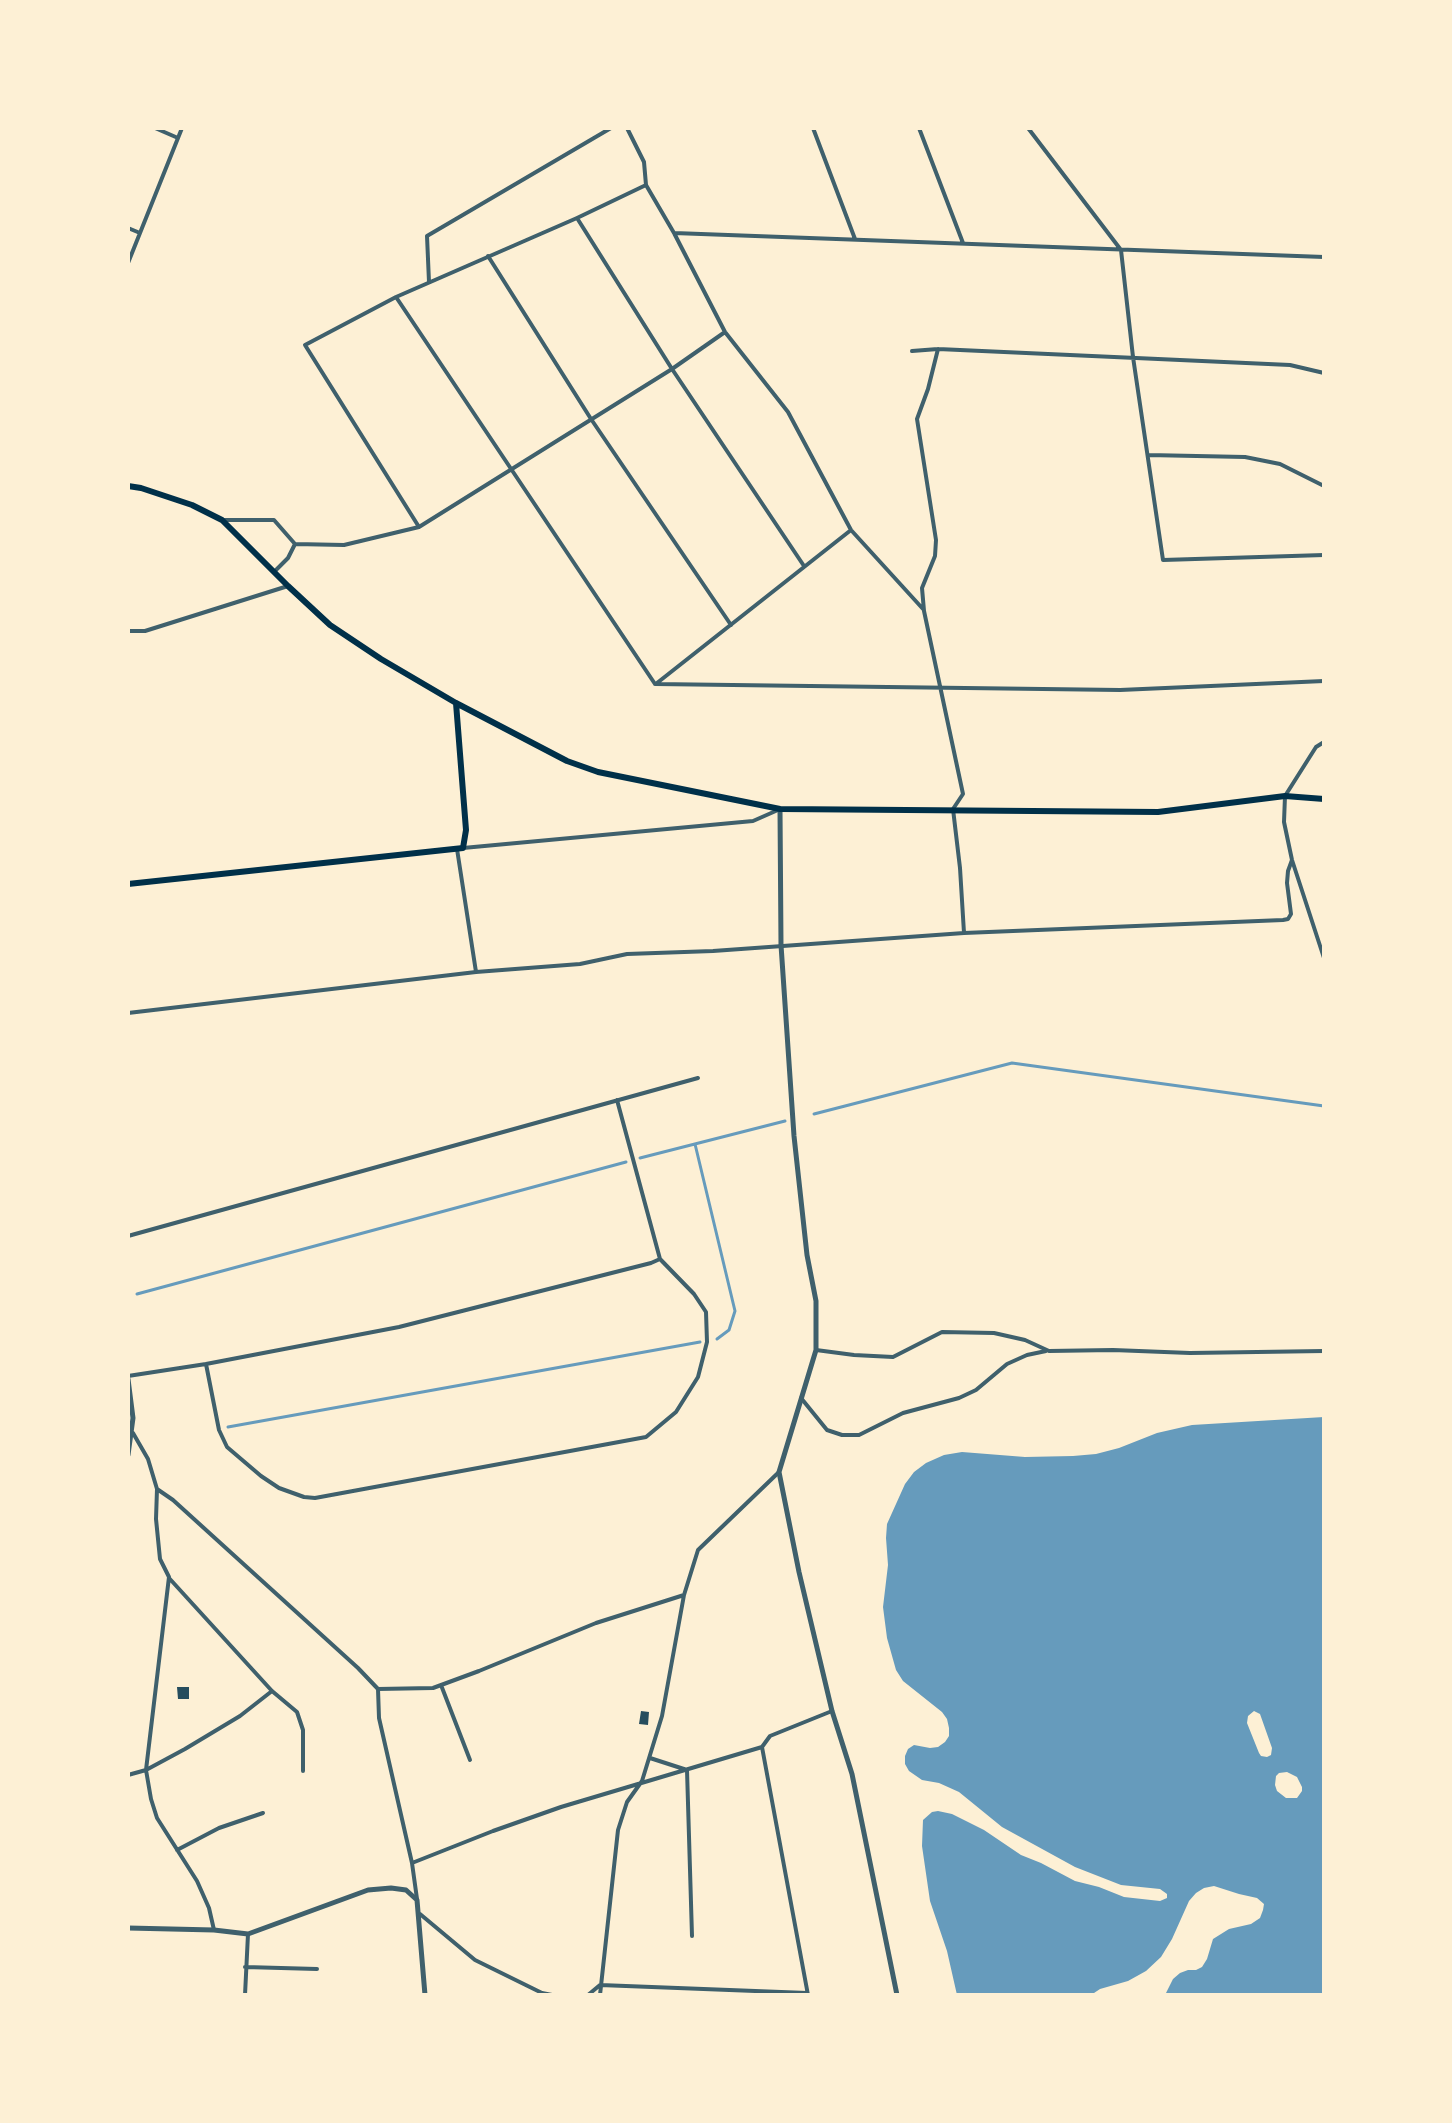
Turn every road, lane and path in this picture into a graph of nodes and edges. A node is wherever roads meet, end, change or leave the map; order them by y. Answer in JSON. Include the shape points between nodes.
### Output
{"nodes":[{"id":1,"x":155,"y":128,"type":"edge"},
{"id":2,"x":182,"y":128,"type":"edge"},
{"id":3,"x":611,"y":128,"type":"edge"},
{"id":4,"x":627,"y":128,"type":"edge"},
{"id":5,"x":813,"y":128,"type":"edge"},
{"id":6,"x":919,"y":128,"type":"edge"},
{"id":7,"x":1028,"y":128,"type":"edge"},
{"id":8,"x":178,"y":138,"type":"junction"},
{"id":9,"x":646,"y":185,"type":"junction"},
{"id":10,"x":577,"y":218,"type":"junction"},
{"id":11,"x":128,"y":228,"type":"edge"},
{"id":12,"x":140,"y":233,"type":"junction"},
{"id":13,"x":674,"y":233,"type":"junction"},
{"id":14,"x":855,"y":239,"type":"junction"},
{"id":15,"x":963,"y":243,"type":"junction"},
{"id":16,"x":1121,"y":250,"type":"junction"},
{"id":17,"x":488,"y":256,"type":"junction"},
{"id":18,"x":1324,"y":257,"type":"edge"},
{"id":19,"x":128,"y":263,"type":"edge"},
{"id":20,"x":429,"y":282,"type":"junction"},
{"id":21,"x":396,"y":297,"type":"junction"},
{"id":22,"x":725,"y":332,"type":"junction"},
{"id":23,"x":938,"y":349,"type":"junction"},
{"id":24,"x":912,"y":351,"type":"dead end"},
{"id":25,"x":1133,"y":357,"type":"junction"},
{"id":26,"x":672,"y":369,"type":"junction"},
{"id":27,"x":1324,"y":373,"type":"edge"},
{"id":28,"x":591,"y":419,"type":"junction"},
{"id":29,"x":1148,"y":455,"type":"junction"},
{"id":30,"x":512,"y":470,"type":"junction"},
{"id":31,"x":128,"y":486,"type":"edge"},
{"id":32,"x":1324,"y":486,"type":"edge"},
{"id":33,"x":222,"y":520,"type":"junction"},
{"id":34,"x":419,"y":527,"type":"junction"},
{"id":35,"x":851,"y":530,"type":"junction"},
{"id":36,"x":295,"y":544,"type":"junction"},
{"id":37,"x":1324,"y":555,"type":"edge"},
{"id":38,"x":804,"y":566,"type":"junction"},
{"id":39,"x":275,"y":571,"type":"junction"},
{"id":40,"x":288,"y":586,"type":"junction"},
{"id":41,"x":924,"y":611,"type":"junction"},
{"id":42,"x":731,"y":625,"type":"junction"},
{"id":43,"x":128,"y":631,"type":"edge"},
{"id":44,"x":1324,"y":681,"type":"edge"},
{"id":45,"x":655,"y":684,"type":"junction"},
{"id":46,"x":941,"y":688,"type":"junction"},
{"id":47,"x":456,"y":703,"type":"junction"},
{"id":48,"x":1324,"y":742,"type":"edge"},
{"id":49,"x":1285,"y":796,"type":"junction"},
{"id":50,"x":1324,"y":799,"type":"edge"},
{"id":51,"x":780,"y":809,"type":"junction"},
{"id":52,"x":953,"y":809,"type":"junction"},
{"id":53,"x":460,"y":849,"type":"junction"},
{"id":54,"x":1292,"y":860,"type":"junction"},
{"id":55,"x":128,"y":884,"type":"edge"},
{"id":56,"x":964,"y":933,"type":"junction"},
{"id":57,"x":781,"y":945,"type":"junction"},
{"id":58,"x":1324,"y":958,"type":"edge"},
{"id":59,"x":476,"y":972,"type":"junction"},
{"id":60,"x":128,"y":1013,"type":"edge"},
{"id":61,"x":698,"y":1078,"type":"dead end"},
{"id":62,"x":617,"y":1100,"type":"junction"},
{"id":63,"x":128,"y":1236,"type":"edge"},
{"id":64,"x":660,"y":1259,"type":"junction"},
{"id":65,"x":816,"y":1350,"type":"junction"},
{"id":66,"x":1049,"y":1351,"type":"junction"},
{"id":67,"x":1324,"y":1351,"type":"edge"},
{"id":68,"x":206,"y":1364,"type":"junction"},
{"id":69,"x":128,"y":1378,"type":"edge"},
{"id":70,"x":801,"y":1398,"type":"junction"},
{"id":71,"x":130,"y":1433,"type":"edge"},
{"id":72,"x":128,"y":1455,"type":"edge"},
{"id":73,"x":779,"y":1472,"type":"junction"},
{"id":74,"x":157,"y":1489,"type":"junction"},
{"id":75,"x":169,"y":1577,"type":"junction"},
{"id":76,"x":684,"y":1595,"type":"junction"},
{"id":77,"x":441,"y":1685,"type":"junction"},
{"id":78,"x":378,"y":1689,"type":"junction"},
{"id":79,"x":272,"y":1691,"type":"junction"},
{"id":80,"x":832,"y":1711,"type":"junction"},
{"id":81,"x":762,"y":1747,"type":"junction"},
{"id":82,"x":649,"y":1757,"type":"junction"},
{"id":83,"x":470,"y":1760,"type":"dead end"},
{"id":84,"x":146,"y":1770,"type":"junction"},
{"id":85,"x":687,"y":1770,"type":"junction"},
{"id":86,"x":303,"y":1771,"type":"dead end"},
{"id":87,"x":128,"y":1775,"type":"edge"},
{"id":88,"x":642,"y":1781,"type":"junction"},
{"id":89,"x":263,"y":1813,"type":"dead end"},
{"id":90,"x":177,"y":1850,"type":"junction"},
{"id":91,"x":412,"y":1863,"type":"junction"},
{"id":92,"x":417,"y":1900,"type":"junction"},
{"id":93,"x":420,"y":1914,"type":"junction"},
{"id":94,"x":128,"y":1928,"type":"edge"},
{"id":95,"x":214,"y":1930,"type":"junction"},
{"id":96,"x":248,"y":1934,"type":"junction"},
{"id":97,"x":692,"y":1936,"type":"dead end"},
{"id":98,"x":245,"y":1967,"type":"junction"},
{"id":99,"x":317,"y":1969,"type":"dead end"},
{"id":100,"x":600,"y":1985,"type":"junction"},
{"id":101,"x":542,"y":1994,"type":"edge"},
{"id":102,"x":808,"y":1994,"type":"edge"},
{"id":103,"x":245,"y":1995,"type":"edge"},
{"id":104,"x":425,"y":1995,"type":"edge"},
{"id":105,"x":552,"y":1995,"type":"edge"},
{"id":106,"x":588,"y":1995,"type":"edge"},
{"id":107,"x":600,"y":1995,"type":"edge"},
{"id":108,"x":897,"y":1995,"type":"edge"}],
"edges":[{"from":1,"to":8,"type":"street"},
{"from":2,"to":8,"type":"street"},
{"from":3,"to":20,"type":"street","via":[[427,236]]},
{"from":4,"to":9,"type":"street","via":[[644,162]]},
{"from":5,"to":14,"type":"street"},
{"from":6,"to":15,"type":"street"},
{"from":7,"to":16,"type":"street"},
{"from":8,"to":12,"type":"street"},
{"from":9,"to":10,"type":"street"},
{"from":9,"to":13,"type":"street"},
{"from":10,"to":17,"type":"street"},
{"from":10,"to":26,"type":"street"},
{"from":11,"to":12,"type":"street"},
{"from":12,"to":19,"type":"street"},
{"from":13,"to":14,"type":"street"},
{"from":13,"to":22,"type":"street"},
{"from":14,"to":15,"type":"street"},
{"from":15,"to":16,"type":"street"},
{"from":16,"to":18,"type":"street"},
{"from":16,"to":25,"type":"street"},
{"from":17,"to":20,"type":"street"},
{"from":17,"to":28,"type":"street"},
{"from":20,"to":21,"type":"street"},
{"from":21,"to":30,"type":"street"},
{"from":21,"to":34,"type":"street","via":[[305,345]]},
{"from":22,"to":26,"type":"street"},
{"from":22,"to":35,"type":"street","via":[[788,412]]},
{"from":23,"to":24,"type":"street"},
{"from":23,"to":25,"type":"street"},
{"from":23,"to":41,"type":"street","via":[[917,419],[936,540],[922,588]]},
{"from":25,"to":27,"type":"street","via":[[1290,365]]},
{"from":25,"to":29,"type":"street"},
{"from":26,"to":28,"type":"street"},
{"from":26,"to":38,"type":"street"},
{"from":28,"to":30,"type":"street"},
{"from":28,"to":42,"type":"street"},
{"from":29,"to":32,"type":"street","via":[[1245,457],[1280,464]]},
{"from":29,"to":37,"type":"street","via":[[1163,560]]},
{"from":30,"to":34,"type":"street"},
{"from":30,"to":45,"type":"street"},
{"from":31,"to":33,"type":"main road"},
{"from":33,"to":36,"type":"street","via":[[274,520]]},
{"from":33,"to":39,"type":"main road"},
{"from":34,"to":36,"type":"street","via":[[344,545]]},
{"from":35,"to":38,"type":"street"},
{"from":35,"to":41,"type":"street"},
{"from":36,"to":39,"type":"street"},
{"from":38,"to":42,"type":"street"},
{"from":39,"to":40,"type":"main road"},
{"from":40,"to":43,"type":"street","via":[[145,631]]},
{"from":40,"to":47,"type":"main road","via":[[330,625]]},
{"from":41,"to":46,"type":"street"},
{"from":42,"to":45,"type":"street"},
{"from":44,"to":46,"type":"street","via":[[1120,690]]},
{"from":45,"to":46,"type":"street"},
{"from":46,"to":52,"type":"street","via":[[963,794]]},
{"from":47,"to":51,"type":"main road","via":[[598,772]]},
{"from":47,"to":53,"type":"main road","via":[[466,830]]},
{"from":48,"to":49,"type":"street"},
{"from":49,"to":50,"type":"main road"},
{"from":49,"to":52,"type":"main road","via":[[1158,812]]},
{"from":49,"to":54,"type":"street"},
{"from":51,"to":52,"type":"main road"},
{"from":51,"to":53,"type":"street","via":[[753,821]]},
{"from":51,"to":57,"type":"street"},
{"from":52,"to":56,"type":"street"},
{"from":53,"to":55,"type":"main road"},
{"from":53,"to":59,"type":"street"},
{"from":54,"to":56,"type":"street","via":[[1288,919]]},
{"from":54,"to":58,"type":"street"},
{"from":56,"to":57,"type":"street"},
{"from":57,"to":59,"type":"street","via":[[627,954],[580,964]]},
{"from":57,"to":65,"type":"street","via":[[794,1136],[816,1301]]},
{"from":59,"to":60,"type":"street"},
{"from":61,"to":62,"type":"street"},
{"from":62,"to":63,"type":"street"},
{"from":62,"to":64,"type":"street"},
{"from":64,"to":68,"type":"street","via":[[399,1327]]},
{"from":64,"to":68,"type":"street","via":[[706,1312],[707,1342],[698,1377],[676,1412],[646,1437],[628,1442],[304,1497],[279,1488],[227,1447]]},
{"from":65,"to":66,"type":"street","via":[[893,1357],[942,1332],[994,1333]]},
{"from":65,"to":70,"type":"street"},
{"from":66,"to":67,"type":"street"},
{"from":66,"to":70,"type":"street","via":[[1007,1364],[967,1394],[903,1413],[859,1435],[827,1430]]},
{"from":68,"to":69,"type":"street"},
{"from":69,"to":71,"type":"street"},
{"from":70,"to":73,"type":"street"},
{"from":71,"to":72,"type":"street"},
{"from":71,"to":74,"type":"street","via":[[148,1459]]},
{"from":73,"to":76,"type":"street","via":[[698,1550]]},
{"from":73,"to":80,"type":"street"},
{"from":74,"to":75,"type":"street","via":[[160,1559]]},
{"from":74,"to":78,"type":"street"},
{"from":75,"to":79,"type":"street"},
{"from":75,"to":84,"type":"street"},
{"from":76,"to":77,"type":"street","via":[[596,1623]]},
{"from":76,"to":82,"type":"street","via":[[662,1716]]},
{"from":77,"to":78,"type":"street"},
{"from":77,"to":83,"type":"street"},
{"from":78,"to":91,"type":"street","via":[[379,1718]]},
{"from":79,"to":84,"type":"street","via":[[240,1716]]},
{"from":79,"to":86,"type":"street","via":[[300,1717]]},
{"from":80,"to":81,"type":"street","via":[[770,1736]]},
{"from":80,"to":108,"type":"street","via":[[852,1774]]},
{"from":81,"to":85,"type":"street"},
{"from":81,"to":102,"type":"street"},
{"from":82,"to":85,"type":"street"},
{"from":82,"to":88,"type":"street"},
{"from":84,"to":87,"type":"street"},
{"from":84,"to":90,"type":"street","via":[[154,1811]]},
{"from":85,"to":88,"type":"street"},
{"from":85,"to":97,"type":"street"},
{"from":88,"to":91,"type":"street"},
{"from":88,"to":100,"type":"street","via":[[627,1802],[618,1830]]},
{"from":89,"to":90,"type":"street"},
{"from":90,"to":95,"type":"street","via":[[201,1890]]},
{"from":91,"to":92,"type":"street"},
{"from":92,"to":93,"type":"street"},
{"from":92,"to":96,"type":"street","via":[[406,1890],[368,1890]]},
{"from":93,"to":101,"type":"street","via":[[475,1960]]},
{"from":93,"to":104,"type":"street"},
{"from":94,"to":95,"type":"street"},
{"from":95,"to":96,"type":"street"},
{"from":96,"to":98,"type":"street"},
{"from":98,"to":99,"type":"street"},
{"from":98,"to":103,"type":"street"},
{"from":100,"to":102,"type":"street"},
{"from":100,"to":106,"type":"street"},
{"from":100,"to":107,"type":"street"},
{"from":101,"to":105,"type":"street"}]}
